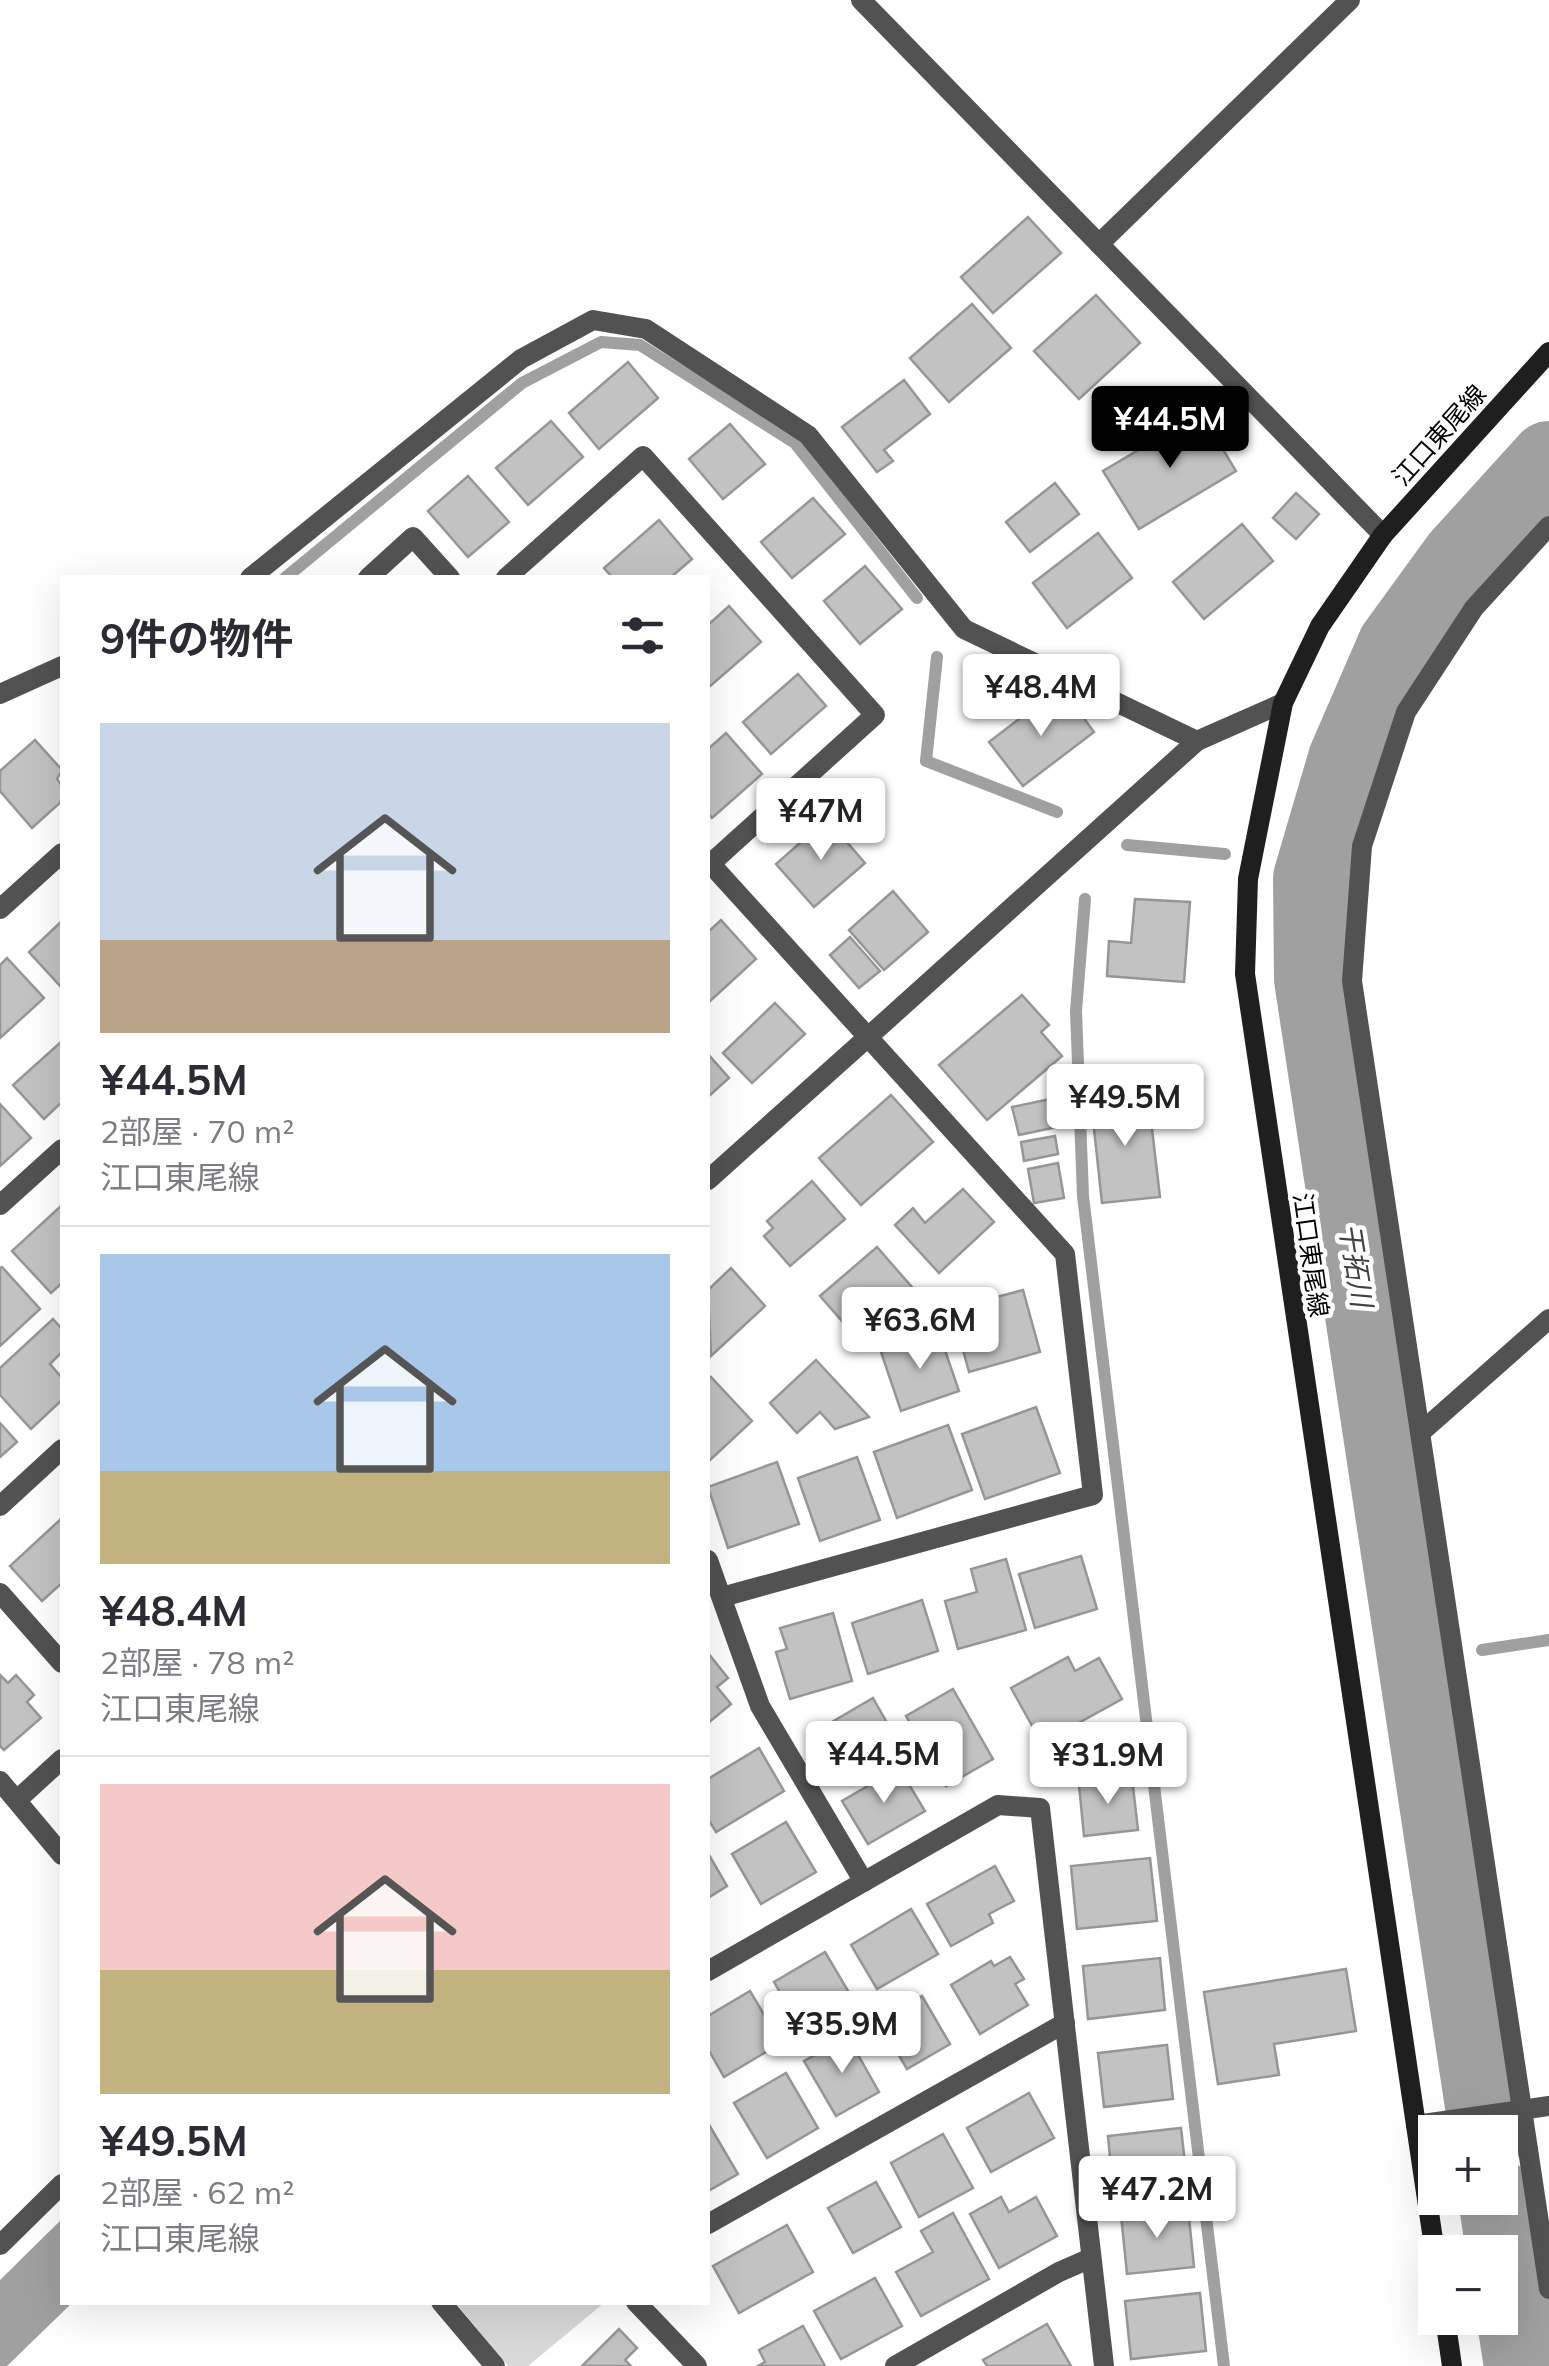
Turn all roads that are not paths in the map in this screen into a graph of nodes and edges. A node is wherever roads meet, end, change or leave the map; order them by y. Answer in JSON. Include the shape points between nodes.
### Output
{"nodes":[{"id":1,"x":861,"y":0,"type":"edge"},
{"id":2,"x":1350,"y":0,"type":"edge"},
{"id":3,"x":1099,"y":244,"type":"junction"},
{"id":4,"x":1549,"y":352,"type":"edge"},
{"id":5,"x":1549,"y":526,"type":"edge"},
{"id":6,"x":1382,"y":535,"type":"junction"},
{"id":7,"x":254,"y":575,"type":"edge"},
{"id":8,"x":371,"y":575,"type":"edge"},
{"id":9,"x":447,"y":575,"type":"edge"},
{"id":10,"x":509,"y":575,"type":"edge"},
{"id":11,"x":60,"y":667,"type":"edge"},
{"id":12,"x":0,"y":694,"type":"edge"},
{"id":13,"x":1283,"y":703,"type":"junction"},
{"id":14,"x":1197,"y":741,"type":"junction"},
{"id":15,"x":60,"y":855,"type":"edge"},
{"id":16,"x":710,"y":861,"type":"edge"},
{"id":17,"x":710,"y":865,"type":"edge"},
{"id":18,"x":0,"y":909,"type":"edge"},
{"id":19,"x":868,"y":1037,"type":"junction"},
{"id":20,"x":60,"y":1152,"type":"edge"},
{"id":21,"x":710,"y":1178,"type":"edge"},
{"id":22,"x":0,"y":1206,"type":"edge"},
{"id":23,"x":1549,"y":1319,"type":"edge"},
{"id":24,"x":1420,"y":1433,"type":"junction"},
{"id":25,"x":60,"y":1452,"type":"edge"},
{"id":26,"x":0,"y":1506,"type":"edge"},
{"id":27,"x":710,"y":1565,"type":"edge"},
{"id":28,"x":0,"y":1594,"type":"edge"},
{"id":29,"x":722,"y":1597,"type":"junction"},
{"id":30,"x":60,"y":1661,"type":"edge"},
{"id":31,"x":60,"y":1761,"type":"edge"},
{"id":32,"x":0,"y":1780,"type":"edge"},
{"id":33,"x":17,"y":1800,"type":"junction"},
{"id":34,"x":60,"y":1853,"type":"edge"},
{"id":35,"x":864,"y":1882,"type":"junction"},
{"id":36,"x":710,"y":1970,"type":"edge"},
{"id":37,"x":1065,"y":2022,"type":"junction"},
{"id":38,"x":1549,"y":2106,"type":"edge"},
{"id":39,"x":1518,"y":2110,"type":"junction"},
{"id":40,"x":1416,"y":2125,"type":"junction"},
{"id":41,"x":60,"y":2186,"type":"edge"},
{"id":42,"x":710,"y":2223,"type":"edge"},
{"id":43,"x":1432,"y":2235,"type":"edge"},
{"id":44,"x":0,"y":2246,"type":"edge"},
{"id":45,"x":1091,"y":2258,"type":"junction"},
{"id":46,"x":1549,"y":2288,"type":"edge"},
{"id":47,"x":444,"y":2305,"type":"edge"},
{"id":48,"x":639,"y":2305,"type":"edge"},
{"id":49,"x":1447,"y":2335,"type":"edge"},
{"id":50,"x":495,"y":2366,"type":"edge"},
{"id":51,"x":697,"y":2366,"type":"edge"},
{"id":52,"x":895,"y":2366,"type":"edge"},
{"id":53,"x":1104,"y":2366,"type":"edge"},
{"id":54,"x":1452,"y":2366,"type":"edge"}],
"edges":[{"from":1,"to":3,"type":"street"},
{"from":2,"to":3,"type":"street"},
{"from":3,"to":6,"type":"street"},
{"from":4,"to":6,"type":"main road","name":"江口東尾線"},
{"from":5,"to":24,"type":"street","via":[[1474,608],[1406,712],[1362,846],[1352,981]]},
{"from":6,"to":13,"type":"main road","name":"江口東尾線","via":[[1320,626]]},
{"from":7,"to":14,"type":"street","via":[[520,358],[592,320],[646,328],[808,435],[964,629]]},
{"from":8,"to":9,"type":"street","via":[[413,537]]},
{"from":10,"to":16,"type":"street","via":[[643,456],[874,715]]},
{"from":11,"to":12,"type":"street"},
{"from":13,"to":14,"type":"street"},
{"from":13,"to":40,"type":"main road","name":"江口東尾線","via":[[1248,878],[1245,974]]},
{"from":14,"to":19,"type":"street"},
{"from":15,"to":18,"type":"street"},
{"from":17,"to":19,"type":"street"},
{"from":19,"to":21,"type":"street"},
{"from":19,"to":29,"type":"street","via":[[1065,1254],[1093,1495]]},
{"from":20,"to":22,"type":"street"},
{"from":23,"to":24,"type":"street"},
{"from":24,"to":39,"type":"street"},
{"from":25,"to":26,"type":"street"},
{"from":27,"to":29,"type":"street"},
{"from":28,"to":30,"type":"street"},
{"from":29,"to":35,"type":"street","via":[[760,1706]]},
{"from":31,"to":33,"type":"street"},
{"from":32,"to":33,"type":"street"},
{"from":33,"to":34,"type":"street"},
{"from":35,"to":36,"type":"street"},
{"from":35,"to":37,"type":"street","via":[[998,1805],[1040,1808]]},
{"from":37,"to":42,"type":"street"},
{"from":37,"to":45,"type":"street"},
{"from":38,"to":39,"type":"street"},
{"from":39,"to":40,"type":"street"},
{"from":39,"to":46,"type":"street"},
{"from":40,"to":43,"type":"main road","name":"江口東尾線"},
{"from":41,"to":44,"type":"street"},
{"from":45,"to":52,"type":"street"},
{"from":45,"to":53,"type":"street"},
{"from":47,"to":50,"type":"street"},
{"from":48,"to":51,"type":"street"},
{"from":49,"to":54,"type":"main road"}]}
